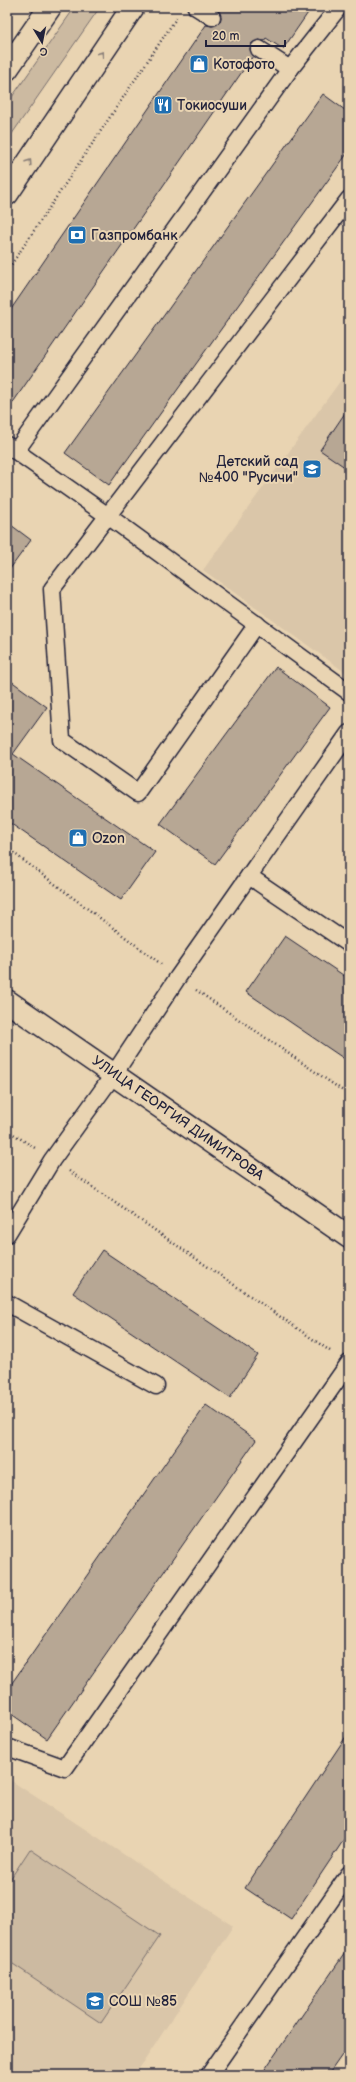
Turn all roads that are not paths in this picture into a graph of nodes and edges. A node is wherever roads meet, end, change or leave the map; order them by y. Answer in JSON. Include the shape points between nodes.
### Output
{"nodes":[{"id":1,"x":50,"y":7,"type":"edge"},
{"id":2,"x":133,"y":7,"type":"edge"},
{"id":3,"x":196,"y":7,"type":"edge"},
{"id":4,"x":339,"y":7,"type":"edge"},
{"id":5,"x":212,"y":17,"type":"dead end"},
{"id":6,"x":259,"y":48,"type":"dead end"},
{"id":7,"x":7,"y":69,"type":"edge"},
{"id":8,"x":290,"y":69,"type":"junction"},
{"id":9,"x":7,"y":194,"type":"edge"},
{"id":10,"x":349,"y":199,"type":"edge"},
{"id":11,"x":12,"y":448,"type":"edge"},
{"id":12,"x":108,"y":516,"type":"junction"},
{"id":13,"x":257,"y":624,"type":"junction"},
{"id":14,"x":349,"y":692,"type":"edge"},
{"id":15,"x":349,"y":733,"type":"edge"},
{"id":16,"x":249,"y":876,"type":"junction"},
{"id":17,"x":349,"y":944,"type":"edge"},
{"id":18,"x":7,"y":1000,"type":"edge"},
{"id":19,"x":114,"y":1074,"type":"junction"},
{"id":20,"x":7,"y":1234,"type":"edge"},
{"id":21,"x":349,"y":1237,"type":"edge"},
{"id":22,"x":7,"y":1303,"type":"edge"},
{"id":23,"x":349,"y":1363,"type":"edge"},
{"id":24,"x":156,"y":1386,"type":"dead end"},
{"id":25,"x":7,"y":1747,"type":"edge"},
{"id":26,"x":349,"y":1874,"type":"edge"},
{"id":27,"x":209,"y":2075,"type":"edge"}],
"edges":[{"from":1,"to":7,"type":"main road"},
{"from":9,"to":2,"type":"main road","one_way":true},
{"from":3,"to":5,"type":"lane"},
{"from":4,"to":8,"type":"lane"},
{"from":6,"to":8,"type":"lane"},
{"from":8,"to":11,"type":"lane"},
{"from":10,"to":12,"type":"lane"},
{"from":11,"to":12,"type":"lane"},
{"from":12,"to":13,"type":"lane"},
{"from":12,"to":13,"type":"lane","via":[[52,589],[62,740],[138,793]]},
{"from":13,"to":14,"type":"lane"},
{"from":15,"to":16,"type":"lane"},
{"from":16,"to":17,"type":"lane"},
{"from":16,"to":19,"type":"lane"},
{"from":18,"to":19,"type":"main road","name":"УЛИЦА ГЕОРГИЯ ДИМИТРОВА"},
{"from":19,"to":20,"type":"lane","via":[[52,1160]]},
{"from":19,"to":21,"type":"main road","name":"УЛИЦА ГЕОРГИЯ ДИМИТРОВА"},
{"from":22,"to":24,"type":"lane"},
{"from":23,"to":25,"type":"lane","via":[[65,1768]]},
{"from":26,"to":27,"type":"lane"}]}
